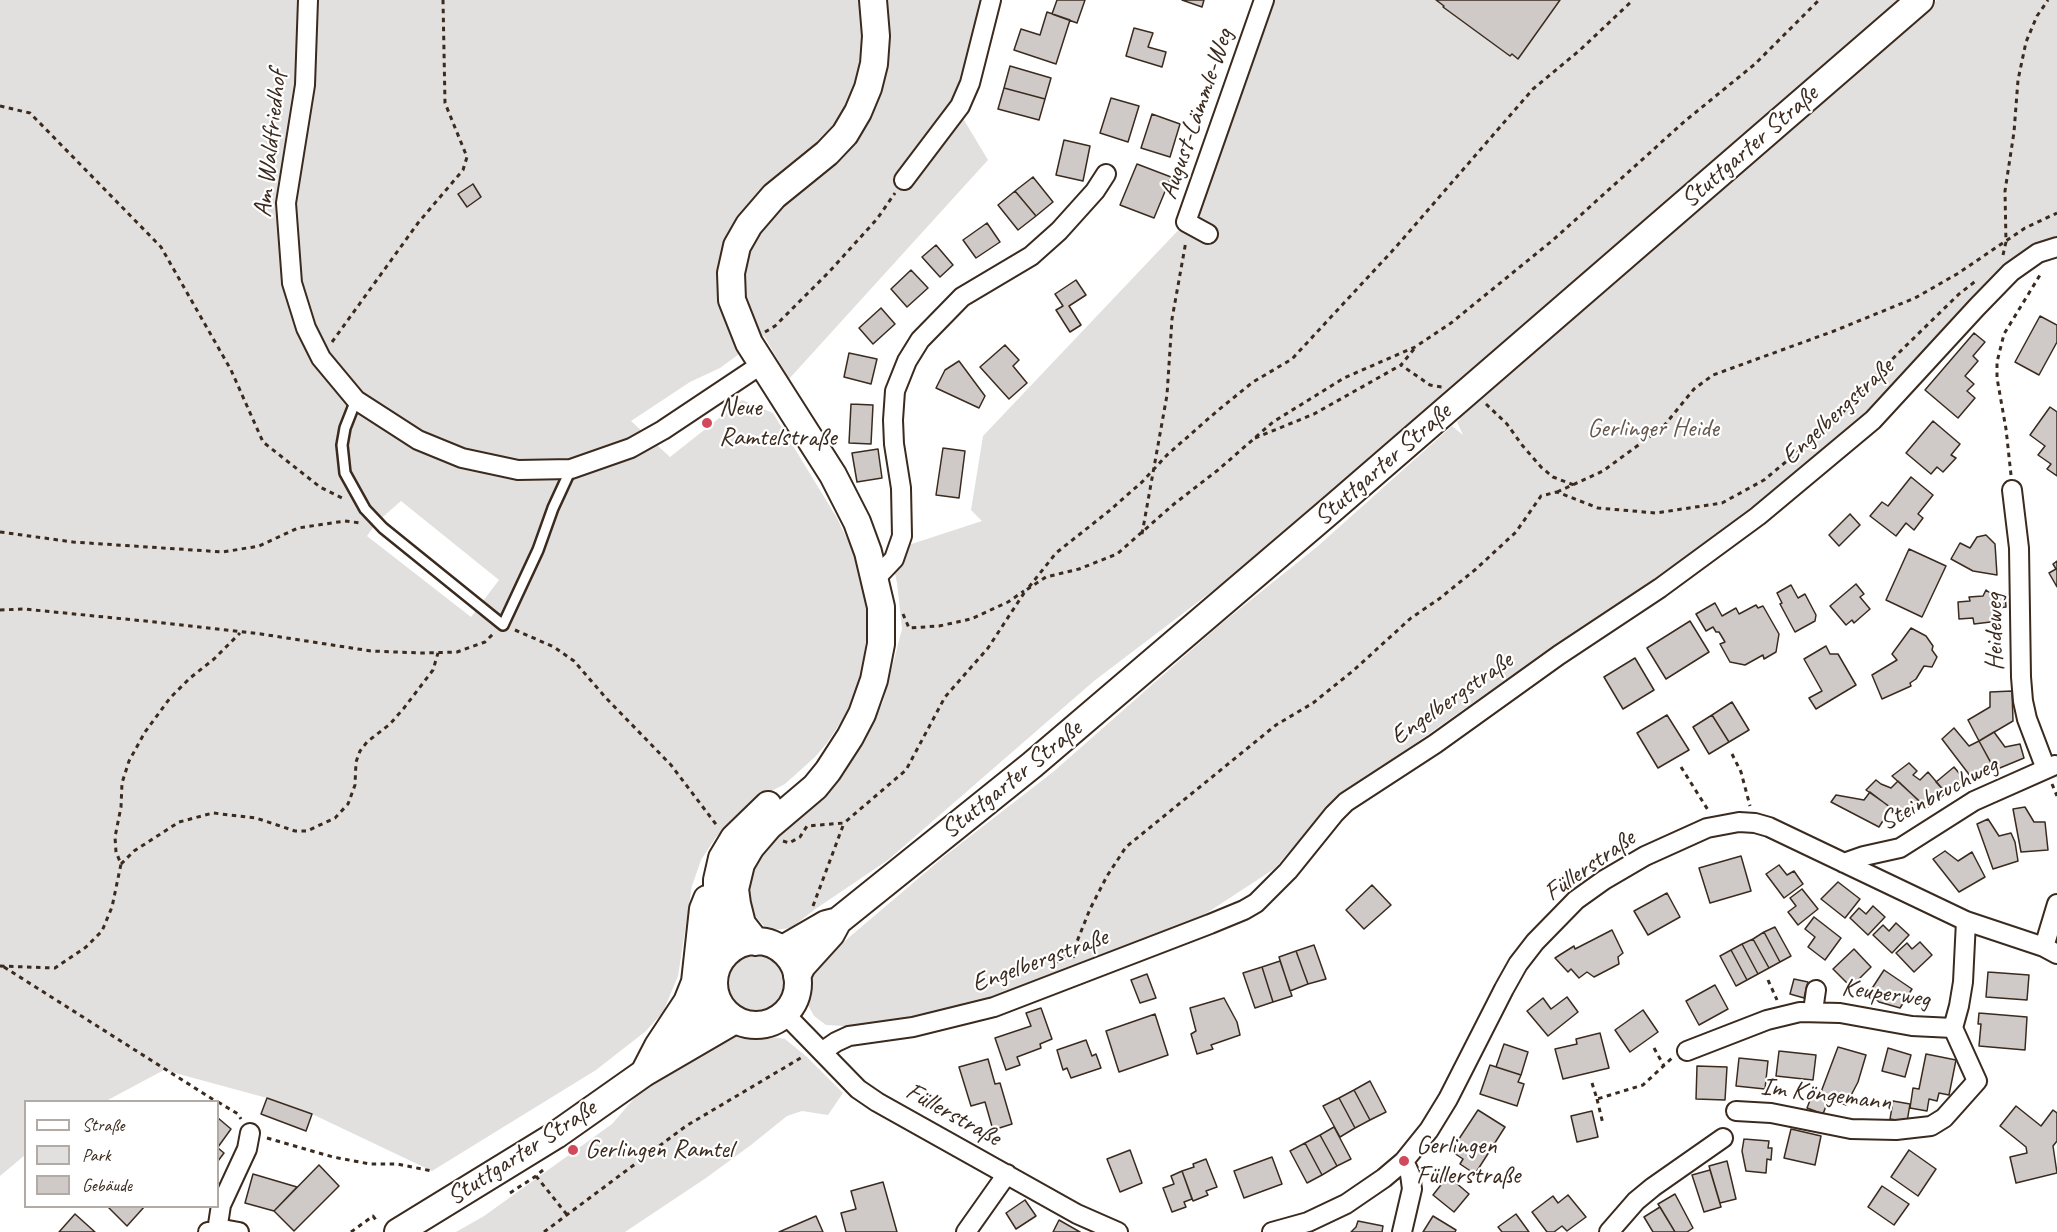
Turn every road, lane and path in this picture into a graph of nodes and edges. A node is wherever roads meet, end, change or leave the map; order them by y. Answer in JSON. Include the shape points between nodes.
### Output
{"nodes":[{"id":1,"x":308,"y":0,"type":"edge"},
{"id":2,"x":443,"y":0,"type":"edge"},
{"id":3,"x":873,"y":0,"type":"edge"},
{"id":4,"x":991,"y":0,"type":"edge"},
{"id":5,"x":1264,"y":0,"type":"edge"},
{"id":6,"x":1633,"y":0,"type":"edge"},
{"id":7,"x":1820,"y":0,"type":"edge"},
{"id":8,"x":1920,"y":0,"type":"edge"},
{"id":9,"x":2048,"y":0,"type":"edge"},
{"id":10,"x":0,"y":106,"type":"edge"},
{"id":11,"x":1106,"y":174,"type":"dead end"},
{"id":12,"x":904,"y":180,"type":"joint"},
{"id":13,"x":2057,"y":213,"type":"edge"},
{"id":14,"x":1186,"y":222,"type":"junction"},
{"id":15,"x":1208,"y":234,"type":"dead end"},
{"id":16,"x":2006,"y":242,"type":"junction"},
{"id":17,"x":2057,"y":247,"type":"edge"},
{"id":18,"x":1998,"y":262,"type":"dead end"},
{"id":19,"x":1982,"y":275,"type":"dead end"},
{"id":20,"x":2036,"y":280,"type":"dead end"},
{"id":21,"x":1415,"y":347,"type":"junction"},
{"id":22,"x":755,"y":354,"type":"junction"},
{"id":23,"x":321,"y":358,"type":"junction"},
{"id":24,"x":1401,"y":365,"type":"junction"},
{"id":25,"x":1468,"y":391,"type":"junction"},
{"id":26,"x":356,"y":400,"type":"junction"},
{"id":27,"x":1252,"y":440,"type":"junction"},
{"id":28,"x":571,"y":469,"type":"junction"},
{"id":29,"x":1154,"y":469,"type":"junction"},
{"id":30,"x":2010,"y":471,"type":"dead end"},
{"id":31,"x":1575,"y":485,"type":"junction"},
{"id":32,"x":2012,"y":490,"type":"dead end"},
{"id":33,"x":1557,"y":492,"type":"junction"},
{"id":34,"x":365,"y":509,"type":"junction"},
{"id":35,"x":383,"y":528,"type":"junction"},
{"id":36,"x":0,"y":532,"type":"edge"},
{"id":37,"x":1142,"y":534,"type":"junction"},
{"id":38,"x":876,"y":578,"type":"junction"},
{"id":39,"x":1026,"y":590,"type":"junction"},
{"id":40,"x":0,"y":610,"type":"edge"},
{"id":41,"x":503,"y":625,"type":"junction"},
{"id":42,"x":909,"y":628,"type":"dead end"},
{"id":43,"x":240,"y":633,"type":"junction"},
{"id":44,"x":438,"y":652,"type":"junction"},
{"id":45,"x":842,"y":748,"type":"junction"},
{"id":46,"x":1732,"y":754,"type":"dead end"},
{"id":47,"x":1680,"y":767,"type":"dead end"},
{"id":48,"x":2051,"y":771,"type":"edge"},
{"id":49,"x":2057,"y":796,"type":"edge"},
{"id":50,"x":1751,"y":813,"type":"dead end"},
{"id":51,"x":1713,"y":817,"type":"dead end"},
{"id":52,"x":844,"y":824,"type":"junction"},
{"id":53,"x":769,"y":826,"type":"junction"},
{"id":54,"x":723,"y":834,"type":"dead end"},
{"id":55,"x":1844,"y":863,"type":"junction"},
{"id":56,"x":121,"y":864,"type":"junction"},
{"id":57,"x":717,"y":880,"type":"junction"},
{"id":58,"x":2057,"y":904,"type":"edge"},
{"id":59,"x":809,"y":914,"type":"dead end"},
{"id":60,"x":838,"y":921,"type":"junction"},
{"id":61,"x":1966,"y":921,"type":"junction"},
{"id":62,"x":768,"y":945,"type":"junction"},
{"id":63,"x":2051,"y":951,"type":"edge"},
{"id":64,"x":724,"y":956,"type":"junction"},
{"id":65,"x":1,"y":965,"type":"edge"},
{"id":66,"x":797,"y":976,"type":"junction"},
{"id":67,"x":1069,"y":979,"type":"junction"},
{"id":68,"x":1768,"y":980,"type":"dead end"},
{"id":69,"x":1816,"y":990,"type":"dead end"},
{"id":70,"x":715,"y":994,"type":"junction"},
{"id":71,"x":1781,"y":1009,"type":"dead end"},
{"id":72,"x":1813,"y":1011,"type":"junction"},
{"id":73,"x":784,"y":1013,"type":"junction"},
{"id":74,"x":735,"y":1020,"type":"junction"},
{"id":75,"x":1953,"y":1028,"type":"junction"},
{"id":76,"x":1654,"y":1048,"type":"dead end"},
{"id":77,"x":823,"y":1051,"type":"junction"},
{"id":78,"x":1687,"y":1051,"type":"dead end"},
{"id":79,"x":1664,"y":1066,"type":"dead end"},
{"id":80,"x":644,"y":1073,"type":"junction"},
{"id":81,"x":1597,"y":1099,"type":"dead end"},
{"id":82,"x":214,"y":1100,"type":"edge"},
{"id":83,"x":219,"y":1103,"type":"edge"},
{"id":84,"x":1736,"y":1111,"type":"dead end"},
{"id":85,"x":1603,"y":1124,"type":"dead end"},
{"id":86,"x":250,"y":1133,"type":"junction"},
{"id":87,"x":1723,"y":1138,"type":"dead end"},
{"id":88,"x":1404,"y":1161,"type":"junction"},
{"id":89,"x":549,"y":1165,"type":"dead end"},
{"id":90,"x":432,"y":1171,"type":"dead end"},
{"id":91,"x":1007,"y":1174,"type":"junction"},
{"id":92,"x":536,"y":1176,"type":"junction"},
{"id":93,"x":510,"y":1193,"type":"dead end"},
{"id":94,"x":568,"y":1216,"type":"junction"},
{"id":95,"x":388,"y":1228,"type":"edge"},
{"id":96,"x":212,"y":1231,"type":"edge"},
{"id":97,"x":239,"y":1232,"type":"edge"},
{"id":98,"x":351,"y":1232,"type":"edge"},
{"id":99,"x":544,"y":1232,"type":"edge"},
{"id":100,"x":966,"y":1232,"type":"edge"},
{"id":101,"x":1118,"y":1232,"type":"edge"},
{"id":102,"x":1272,"y":1232,"type":"edge"},
{"id":103,"x":1402,"y":1232,"type":"edge"},
{"id":104,"x":1609,"y":1232,"type":"edge"}],
"edges":[{"from":1,"to":23,"type":"street","name":"Am Waldfriedhof","via":[[304,85],[286,203],[292,283],[306,328]]},
{"from":2,"to":23,"type":"path","via":[[445,103],[467,157],[463,171],[418,223]]},
{"from":3,"to":22,"type":"main road","via":[[874,64],[858,112],[827,153],[774,196],[736,246],[732,300]]},
{"from":4,"to":12,"type":"street","via":[[970,83],[960,106]]},
{"from":5,"to":14,"type":"street","name":"August-Lämmle-Weg"},
{"from":6,"to":29,"type":"path","via":[[1533,89],[1292,359],[1244,389]]},
{"from":7,"to":21,"type":"path","via":[[1755,63],[1553,240],[1451,323]]},
{"from":8,"to":25,"type":"main road","name":"Stuttgarter Straße"},
{"from":9,"to":16,"type":"path","via":[[2026,42],[2018,80],[2005,191]]},
{"from":10,"to":34,"type":"path","via":[[30,113],[161,247],[231,370],[263,442],[320,487]]},
{"from":11,"to":38,"type":"street","via":[[1059,231],[1031,256],[962,297],[920,340],[907,361],[895,391],[893,420],[902,536],[894,559]]},
{"from":12,"to":22,"type":"path","via":[[877,219],[775,326]]},
{"from":13,"to":16,"type":"path","via":[[2035,222]]},
{"from":14,"to":15,"type":"street","name":"August-Lämmle-Weg"},
{"from":14,"to":29,"type":"path","via":[[1172,319],[1167,395]]},
{"from":16,"to":18,"type":"path","via":[[2005,253]]},
{"from":16,"to":31,"type":"path","via":[[1915,298],[1713,375],[1694,390],[1663,427],[1603,471]]},
{"from":17,"to":67,"type":"street","name":"Engelbergstraße","via":[[2025,261],[1998,285],[1900,393],[1848,443],[1758,516],[1685,571],[1352,797],[1256,903],[1232,916]]},
{"from":19,"to":33,"type":"path","via":[[1876,375],[1834,421],[1764,480],[1722,503],[1656,513],[1598,508]]},
{"from":20,"to":30,"type":"path","via":[[2004,334],[1997,362]]},
{"from":21,"to":24,"type":"path"},
{"from":21,"to":27,"type":"path","via":[[1344,378],[1273,422]]},
{"from":22,"to":28,"type":"street","name":"Am Waldfriedhof","via":[[663,430],[631,448]]},
{"from":22,"to":38,"type":"main road","via":[[833,475],[857,522]]},
{"from":23,"to":26,"type":"street","name":"Am Waldfriedhof"},
{"from":24,"to":25,"type":"path","via":[[1430,385]]},
{"from":24,"to":27,"type":"path","via":[[1314,414]]},
{"from":25,"to":31,"type":"path","via":[[1501,418],[1552,477]]},
{"from":25,"to":60,"type":"main road","name":"Stuttgarter Straße","via":[[1050,750]]},
{"from":26,"to":28,"type":"street","name":"Am Waldfriedhof","via":[[418,440],[462,458],[519,470]]},
{"from":26,"to":34,"type":"lane","via":[[342,445],[345,473]]},
{"from":27,"to":37,"type":"path"},
{"from":28,"to":41,"type":"lane"},
{"from":29,"to":37,"type":"path"},
{"from":29,"to":39,"type":"path","via":[[1056,553]]},
{"from":31,"to":33,"type":"path"},
{"from":32,"to":48,"type":"street","name":"Heideweg","via":[[2019,548],[2023,701]]},
{"from":33,"to":67,"type":"path","via":[[1541,496],[1516,532],[1354,670],[1313,703],[1276,725],[1126,847],[1090,909],[1076,944]]},
{"from":34,"to":35,"type":"lane"},
{"from":35,"to":36,"type":"path","via":[[345,521],[298,528],[259,546],[223,552],[74,542]]},
{"from":35,"to":41,"type":"lane"},
{"from":37,"to":39,"type":"path","via":[[1117,554],[1046,577]]},
{"from":38,"to":45,"type":"main road","via":[[882,636],[878,663],[862,714]]},
{"from":39,"to":42,"type":"path","via":[[971,619]]},
{"from":39,"to":52,"type":"path","via":[[988,648],[945,698],[906,770]]},
{"from":40,"to":43,"type":"path","via":[[81,614]]},
{"from":41,"to":44,"type":"path","via":[[485,642],[457,652]]},
{"from":41,"to":54,"type":"path","via":[[554,647],[574,661],[671,765]]},
{"from":43,"to":44,"type":"path","via":[[371,651]]},
{"from":43,"to":56,"type":"path","via":[[170,698],[129,761],[115,837]]},
{"from":44,"to":56,"type":"path","via":[[433,670],[404,708],[360,751],[348,804],[335,818],[307,831],[295,831],[256,818],[213,813],[180,822],[134,851]]},
{"from":45,"to":53,"type":"main road","via":[[815,787]]},
{"from":45,"to":57,"type":"main road","via":[[757,814],[734,838],[722,858]]},
{"from":46,"to":50,"type":"path","via":[[1741,772]]},
{"from":47,"to":51,"type":"path"},
{"from":48,"to":49,"type":"path"},
{"from":48,"to":55,"type":"street","name":"Steinbruchweg","via":[[1974,801],[1900,849]]},
{"from":52,"to":53,"type":"path","via":[[807,826],[800,837],[789,843]]},
{"from":52,"to":59,"type":"path"},
{"from":53,"to":62,"type":"main road","via":[[741,864],[735,889],[742,924]]},
{"from":55,"to":61,"type":"street","name":"Füllerstraße"},
{"from":55,"to":88,"type":"street","name":"Füllerstraße","via":[[1769,827],[1739,822],[1689,835],[1604,880],[1554,921],[1518,964],[1448,1099]]},
{"from":56,"to":65,"type":"path","via":[[102,931],[86,947],[55,968]]},
{"from":57,"to":64,"type":"main road"},
{"from":57,"to":80,"type":"main road","via":[[704,909],[695,982]]},
{"from":58,"to":63,"type":"street"},
{"from":60,"to":62,"type":"main road","name":"Stuttgarter Straße","via":[[788,946]]},
{"from":60,"to":66,"type":"main road","name":"Stuttgarter Straße"},
{"from":61,"to":63,"type":"street","name":"Füllerstraße"},
{"from":61,"to":75,"type":"street","name":"Keuperweg","via":[[1963,982]]},
{"from":62,"to":64,"type":"main road","via":[[744,943]]},
{"from":62,"to":66,"type":"main road","via":[[792,960]]},
{"from":64,"to":70,"type":"main road","via":[[715,974]]},
{"from":65,"to":82,"type":"path"},
{"from":66,"to":73,"type":"main road","via":[[795,996]]},
{"from":67,"to":77,"type":"street","name":"Engelbergstraße","via":[[972,1014],[849,1036]]},
{"from":68,"to":71,"type":"path"},
{"from":69,"to":72,"type":"street","name":"Keuperweg"},
{"from":70,"to":74,"type":"main road","via":[[722,1009]]},
{"from":70,"to":80,"type":"main road","name":"Stuttgarter Straße","via":[[711,1004]]},
{"from":72,"to":75,"type":"street","name":"Keuperweg"},
{"from":72,"to":78,"type":"street","name":"Keuperweg","via":[[1767,1020]]},
{"from":73,"to":74,"type":"main road","via":[[756,1025]]},
{"from":73,"to":77,"type":"street","name":"Füllerstraße"},
{"from":74,"to":80,"type":"main road","name":"Stuttgarter Straße"},
{"from":75,"to":84,"type":"street","name":"Im Köngemann","via":[[1977,1081],[1944,1118],[1931,1126],[1851,1129],[1771,1113]]},
{"from":76,"to":79,"type":"path"},
{"from":77,"to":91,"type":"street","name":"Füllerstraße","via":[[858,1089]]},
{"from":77,"to":94,"type":"path","via":[[804,1056],[686,1126]]},
{"from":80,"to":95,"type":"main road","name":"Stuttgarter Straße","via":[[540,1145]]},
{"from":81,"to":85,"type":"path"},
{"from":83,"to":86,"type":"path","via":[[238,1114]]},
{"from":86,"to":90,"type":"path","via":[[333,1157]]},
{"from":86,"to":96,"type":"street"},
{"from":87,"to":104,"type":"street","via":[[1636,1201]]},
{"from":88,"to":102,"type":"street","name":"Füllerstraße","via":[[1346,1204],[1308,1222]]},
{"from":88,"to":103,"type":"street","via":[[1412,1189]]},
{"from":89,"to":92,"type":"path"},
{"from":91,"to":100,"type":"street"},
{"from":91,"to":101,"type":"street","name":"Füllerstraße","via":[[1077,1214]]},
{"from":92,"to":93,"type":"path"},
{"from":92,"to":94,"type":"path"},
{"from":94,"to":99,"type":"path"},
{"from":95,"to":98,"type":"path","via":[[373,1216]]},
{"from":96,"to":97,"type":"street"}]}
